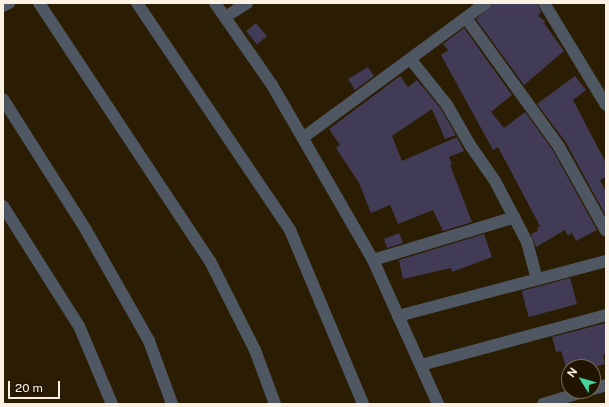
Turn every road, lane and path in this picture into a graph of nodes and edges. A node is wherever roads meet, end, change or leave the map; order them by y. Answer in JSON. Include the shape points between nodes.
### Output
{"nodes":[{"id":1,"x":9,"y":3,"type":"edge"},
{"id":2,"x":39,"y":3,"type":"edge"},
{"id":3,"x":137,"y":3,"type":"edge"},
{"id":4,"x":215,"y":3,"type":"edge"},
{"id":5,"x":247,"y":3,"type":"edge"},
{"id":6,"x":486,"y":3,"type":"edge"},
{"id":7,"x":544,"y":3,"type":"edge"},
{"id":8,"x":3,"y":6,"type":"edge"},
{"id":9,"x":224,"y":17,"type":"junction"},
{"id":10,"x":466,"y":18,"type":"junction"},
{"id":11,"x":411,"y":60,"type":"junction"},
{"id":12,"x":3,"y":99,"type":"edge"},
{"id":13,"x":606,"y":105,"type":"edge"},
{"id":14,"x":304,"y":137,"type":"junction"},
{"id":15,"x":3,"y":206,"type":"edge"},
{"id":16,"x":515,"y":217,"type":"junction"},
{"id":17,"x":606,"y":230,"type":"edge"},
{"id":18,"x":373,"y":260,"type":"junction"},
{"id":19,"x":606,"y":261,"type":"edge"},
{"id":20,"x":536,"y":279,"type":"junction"},
{"id":21,"x":606,"y":315,"type":"edge"},
{"id":22,"x":398,"y":316,"type":"junction"},
{"id":23,"x":421,"y":366,"type":"junction"},
{"id":24,"x":561,"y":399,"type":"edge"},
{"id":25,"x":112,"y":404,"type":"edge"},
{"id":26,"x":172,"y":404,"type":"edge"},
{"id":27,"x":275,"y":404,"type":"edge"},
{"id":28,"x":363,"y":404,"type":"edge"},
{"id":29,"x":438,"y":404,"type":"edge"},
{"id":30,"x":543,"y":404,"type":"edge"}],
"edges":[{"from":1,"to":8,"type":"street"},
{"from":2,"to":27,"type":"street","via":[[210,261],[255,350]]},
{"from":3,"to":28,"type":"street","via":[[290,230]]},
{"from":4,"to":9,"type":"street"},
{"from":5,"to":9,"type":"street"},
{"from":6,"to":10,"type":"street"},
{"from":7,"to":13,"type":"street"},
{"from":9,"to":14,"type":"street","via":[[272,85]]},
{"from":10,"to":11,"type":"street"},
{"from":10,"to":17,"type":"street","via":[[558,145]]},
{"from":11,"to":14,"type":"street"},
{"from":11,"to":16,"type":"street","via":[[447,105]]},
{"from":12,"to":26,"type":"street","via":[[86,230],[150,341]]},
{"from":14,"to":18,"type":"street"},
{"from":15,"to":25,"type":"street","via":[[79,326]]},
{"from":16,"to":18,"type":"street"},
{"from":16,"to":20,"type":"street","via":[[527,242]]},
{"from":18,"to":22,"type":"street"},
{"from":19,"to":20,"type":"street"},
{"from":20,"to":22,"type":"street"},
{"from":21,"to":23,"type":"street"},
{"from":22,"to":23,"type":"street"},
{"from":23,"to":29,"type":"street"},
{"from":24,"to":30,"type":"street"}]}
